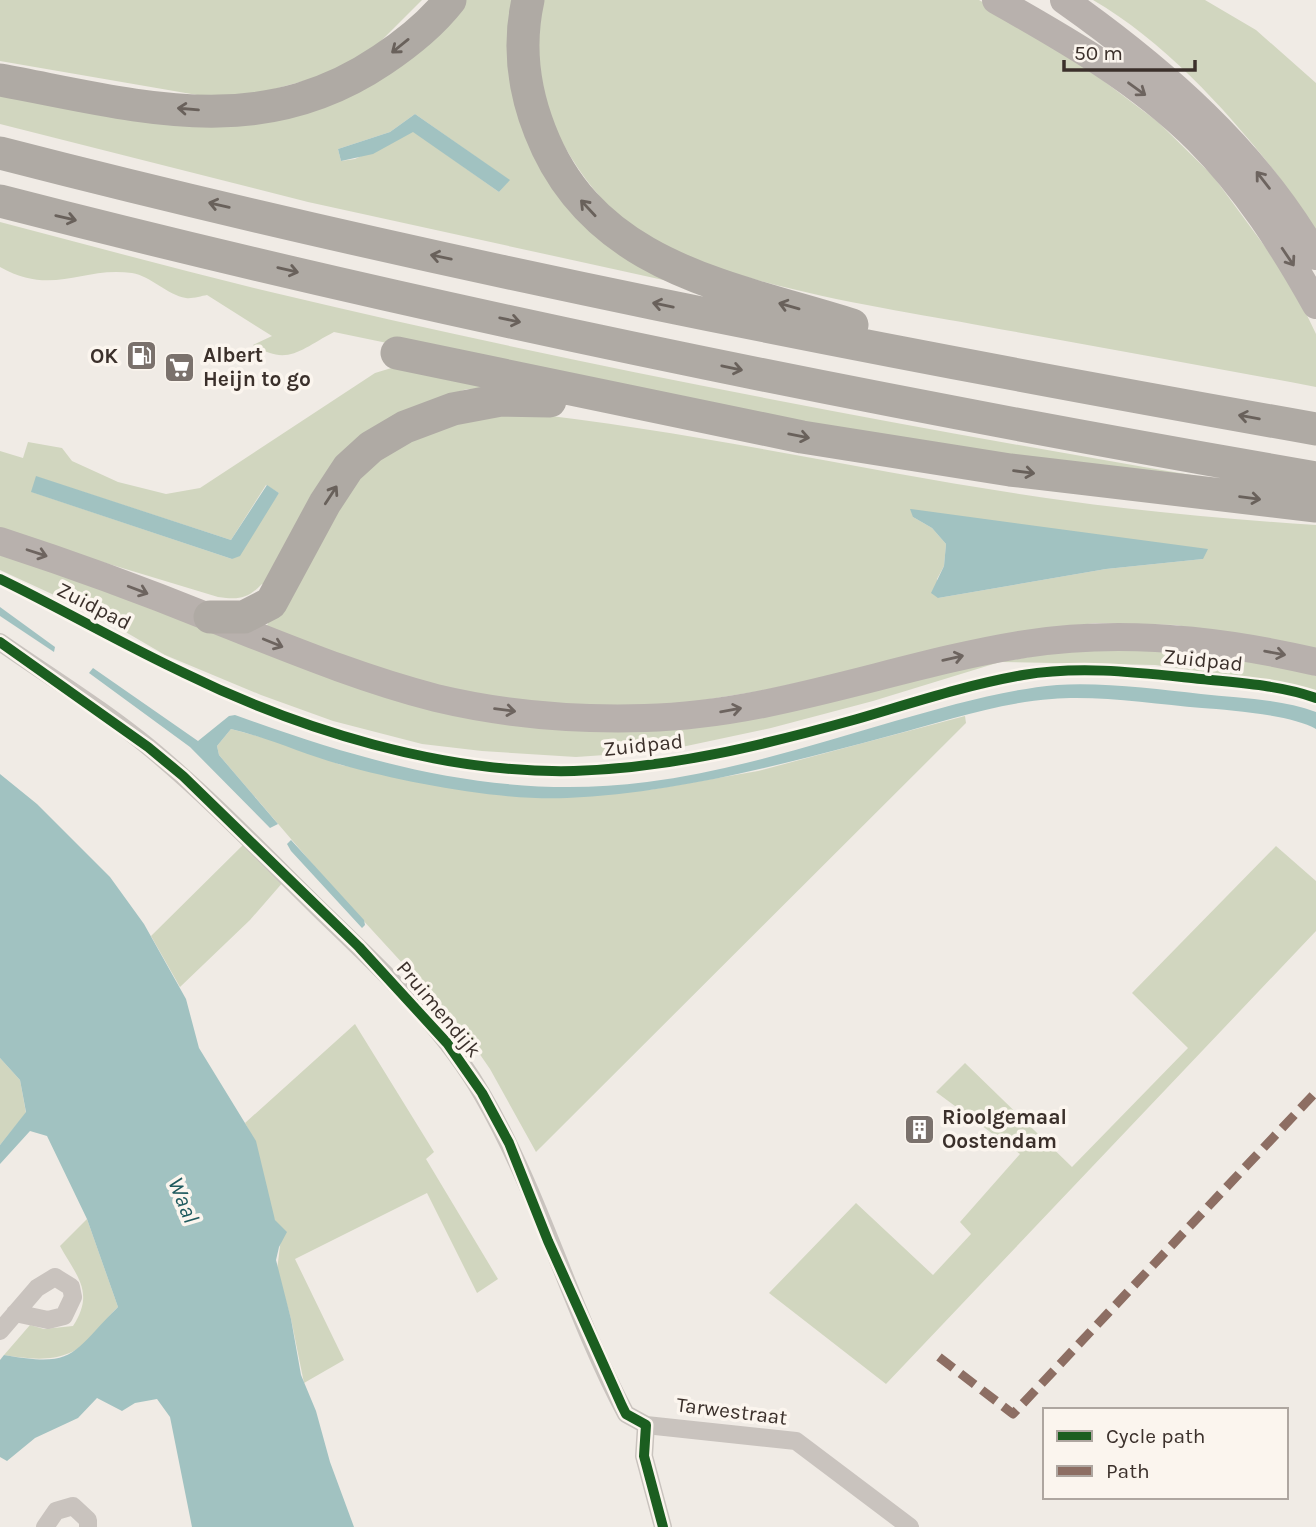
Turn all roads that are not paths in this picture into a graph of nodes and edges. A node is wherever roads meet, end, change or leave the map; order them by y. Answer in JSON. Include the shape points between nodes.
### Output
{"nodes":[{"id":1,"x":450,"y":0,"type":"edge"},
{"id":2,"x":528,"y":0,"type":"edge"},
{"id":3,"x":996,"y":0,"type":"edge"},
{"id":4,"x":1064,"y":0,"type":"edge"},
{"id":5,"x":0,"y":80,"type":"edge"},
{"id":6,"x":0,"y":153,"type":"edge"},
{"id":7,"x":0,"y":201,"type":"edge"},
{"id":8,"x":1316,"y":256,"type":"edge"},
{"id":9,"x":1316,"y":305,"type":"edge"},
{"id":10,"x":397,"y":353,"type":"dead end"},
{"id":11,"x":1018,"y":376,"type":"junction"},
{"id":12,"x":636,"y":403,"type":"junction"},
{"id":13,"x":1316,"y":429,"type":"edge"},
{"id":14,"x":1316,"y":478,"type":"edge"},
{"id":15,"x":1316,"y":506,"type":"edge"},
{"id":16,"x":0,"y":541,"type":"edge"},
{"id":17,"x":210,"y":617,"type":"junction"},
{"id":18,"x":0,"y":642,"type":"edge"},
{"id":19,"x":1316,"y":662,"type":"edge"},
{"id":20,"x":15,"y":1313,"type":"dead end"},
{"id":21,"x":0,"y":1331,"type":"edge"},
{"id":22,"x":646,"y":1425,"type":"junction"},
{"id":23,"x":45,"y":1527,"type":"edge"},
{"id":24,"x":88,"y":1527,"type":"edge"},
{"id":25,"x":663,"y":1527,"type":"edge"},
{"id":26,"x":910,"y":1527,"type":"edge"}],
"edges":[{"from":1,"to":5,"type":"highway","one_way":true,"via":[[400,47],[354,78],[313,97],[263,110],[218,112],[140,105]]},
{"from":11,"to":2,"type":"highway","one_way":true,"via":[[702,282],[650,257],[607,228],[572,191],[533,114],[523,66],[522,30]]},
{"from":3,"to":9,"type":"main road","one_way":true,"via":[[1098,62],[1198,140],[1245,194]]},
{"from":8,"to":4,"type":"main road","one_way":true,"via":[[1253,167],[1202,112],[1158,70]]},
{"from":11,"to":6,"type":"highway","one_way":true,"via":[[734,321],[417,252]]},
{"from":7,"to":14,"type":"highway","one_way":true,"via":[[724,366],[1058,433]]},
{"from":10,"to":12,"type":"highway"},
{"from":13,"to":11,"type":"highway","one_way":true},
{"from":12,"to":15,"type":"highway","one_way":true,"via":[[802,437],[998,468]]},
{"from":17,"to":12,"type":"highway","one_way":true,"via":[[244,617],[271,603],[348,468],[371,447],[405,427],[453,409],[501,400],[597,406]]},
{"from":16,"to":17,"type":"main road","one_way":true},
{"from":17,"to":19,"type":"main road","one_way":true,"via":[[325,664],[437,698],[569,717],[647,718],[720,712],[792,699],[969,654],[1081,639],[1177,640]]},
{"from":18,"to":22,"type":"street","name":"Pruimendijk","via":[[183,776],[359,947],[447,1043],[509,1143],[626,1414]]},
{"from":20,"to":21,"type":"street"},
{"from":22,"to":25,"type":"street","via":[[644,1456]]},
{"from":22,"to":26,"type":"street","name":"Tarwestraat","via":[[796,1441]]},
{"from":23,"to":24,"type":"street","via":[[56,1511],[73,1506],[88,1520]]}]}
